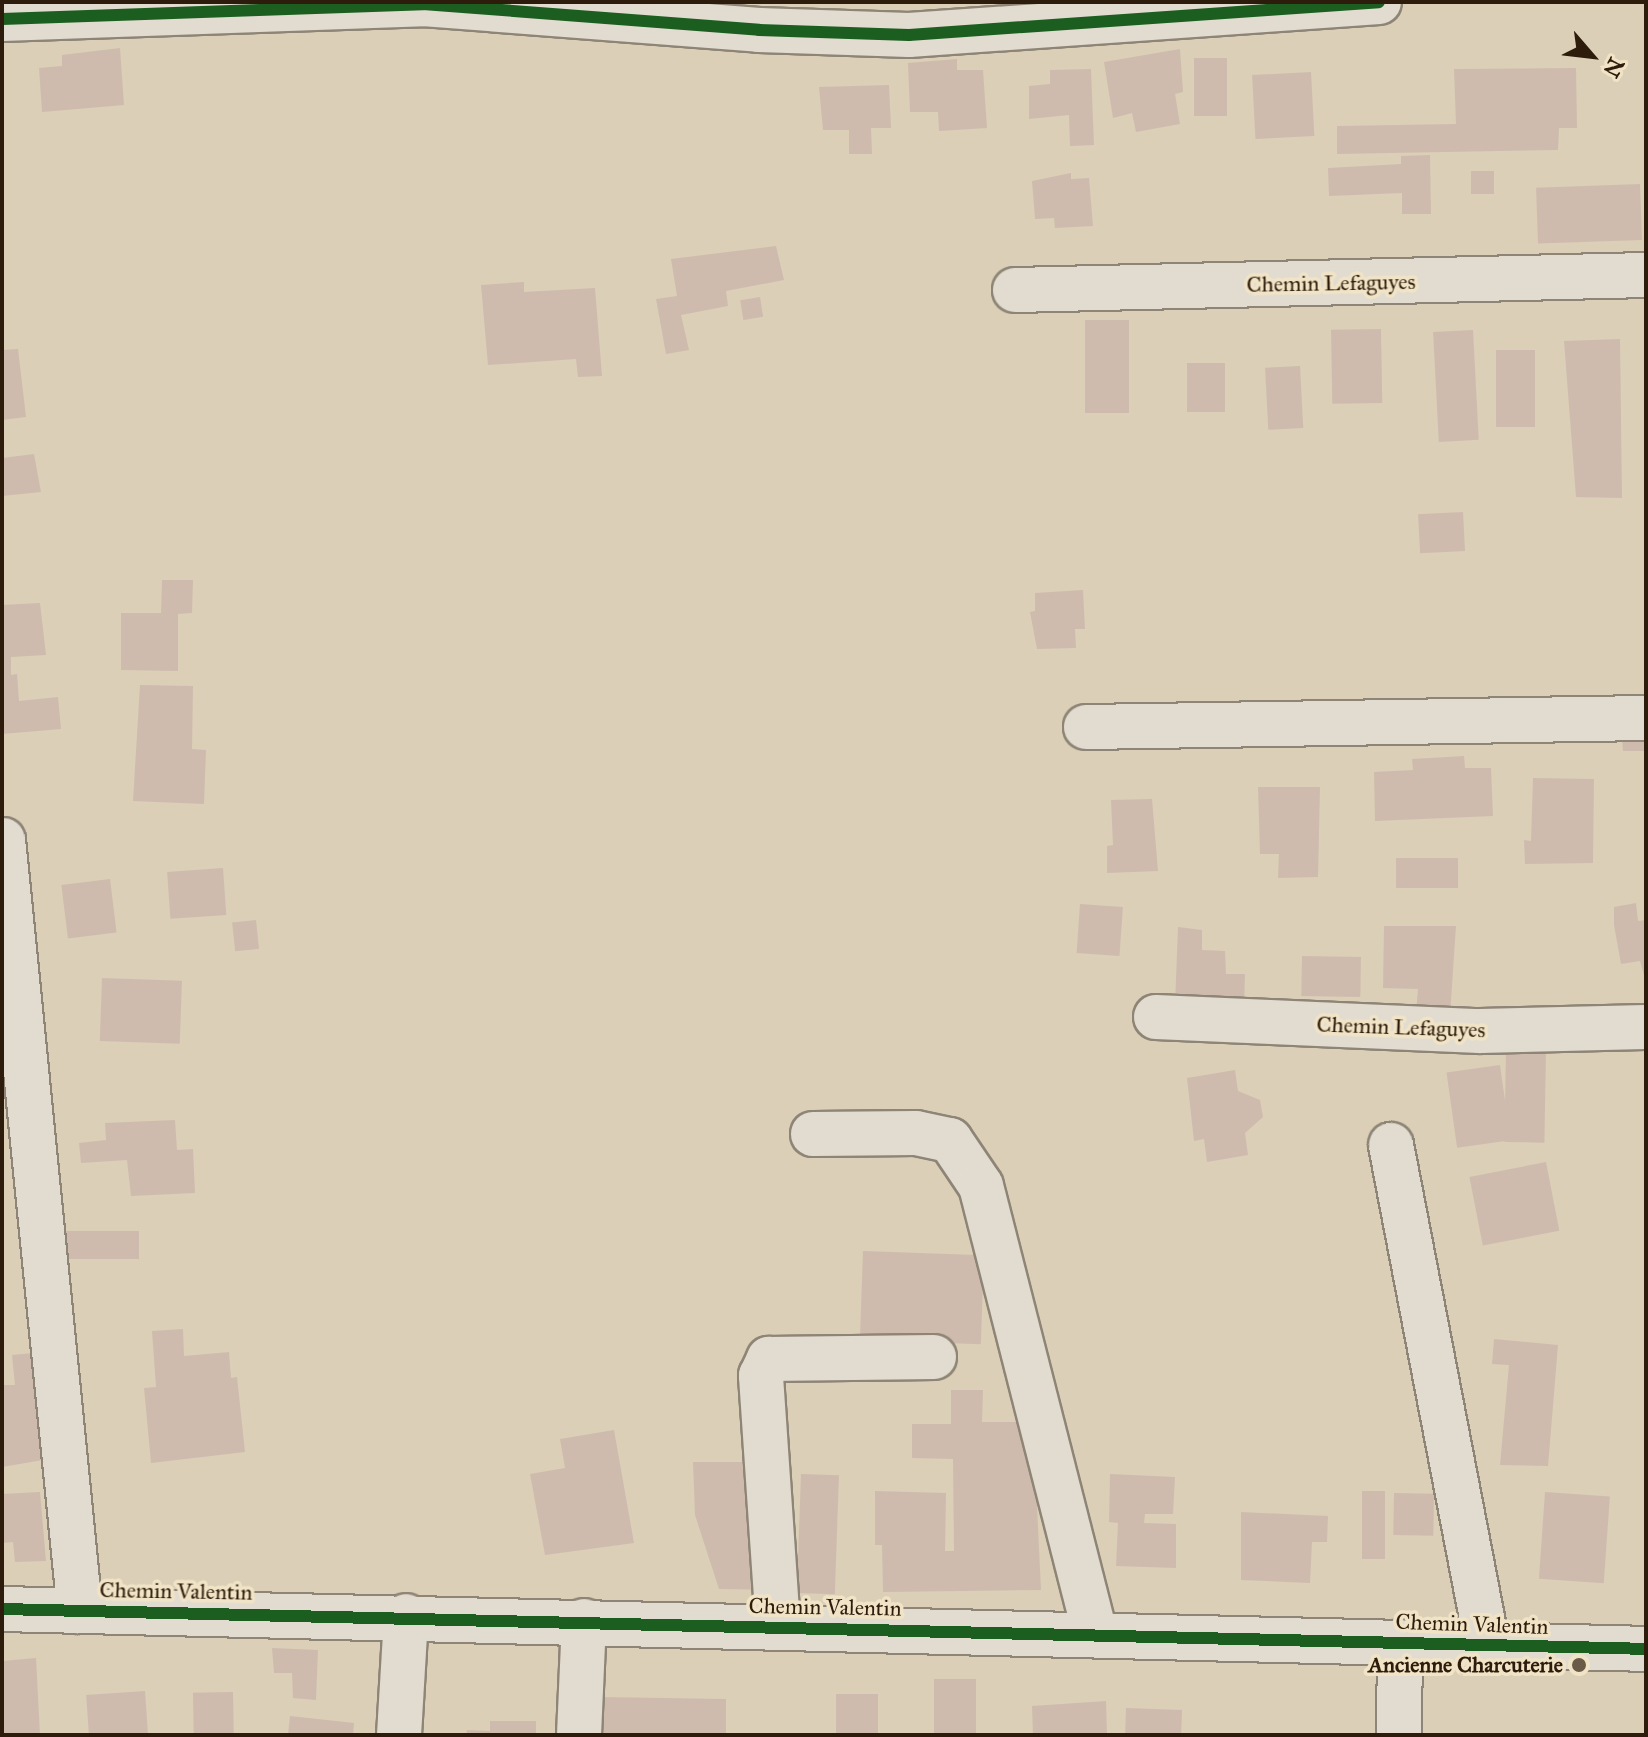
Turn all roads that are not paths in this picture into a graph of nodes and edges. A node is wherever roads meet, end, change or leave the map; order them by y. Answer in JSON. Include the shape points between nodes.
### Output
{"nodes":[{"id":1,"x":1379,"y":2,"type":"edge"},
{"id":2,"x":2,"y":19,"type":"edge"},
{"id":3,"x":1646,"y":275,"type":"edge"},
{"id":4,"x":1015,"y":290,"type":"dead end"},
{"id":5,"x":1646,"y":718,"type":"edge"},
{"id":6,"x":1086,"y":727,"type":"dead end"},
{"id":7,"x":3,"y":840,"type":"edge"},
{"id":8,"x":1156,"y":1017,"type":"dead end"},
{"id":9,"x":1646,"y":1027,"type":"edge"},
{"id":10,"x":813,"y":1134,"type":"dead end"},
{"id":11,"x":1391,"y":1145,"type":"dead end"},
{"id":12,"x":934,"y":1357,"type":"dead end"},
{"id":13,"x":2,"y":1609,"type":"edge"},
{"id":14,"x":80,"y":1611,"type":"junction"},
{"id":15,"x":406,"y":1616,"type":"junction"},
{"id":16,"x":584,"y":1621,"type":"junction"},
{"id":17,"x":778,"y":1626,"type":"junction"},
{"id":18,"x":1095,"y":1634,"type":"junction"},
{"id":19,"x":1400,"y":1642,"type":"junction"},
{"id":20,"x":1487,"y":1644,"type":"junction"},
{"id":21,"x":1646,"y":1649,"type":"edge"},
{"id":22,"x":399,"y":1735,"type":"edge"},
{"id":23,"x":579,"y":1735,"type":"edge"},
{"id":24,"x":1399,"y":1735,"type":"edge"}],
"edges":[{"from":1,"to":2,"type":"street","via":[[909,35],[759,30],[423,4]]},
{"from":3,"to":4,"type":"street","name":"Chemin Lefaguyes"},
{"from":5,"to":6,"type":"street"},
{"from":7,"to":14,"type":"street","name":"Chemin Valentin"},
{"from":8,"to":9,"type":"street","name":"Chemin Lefaguyes","via":[[1480,1031]]},
{"from":10,"to":18,"type":"street","via":[[916,1133],[950,1140],[981,1186]]},
{"from":11,"to":20,"type":"street"},
{"from":12,"to":17,"type":"street","via":[[769,1359],[761,1376]]},
{"from":13,"to":14,"type":"street","name":"Chemin Valentin"},
{"from":14,"to":15,"type":"street","name":"Chemin Valentin"},
{"from":15,"to":16,"type":"street","name":"Chemin Valentin"},
{"from":15,"to":22,"type":"street"},
{"from":16,"to":17,"type":"street","name":"Chemin Valentin"},
{"from":16,"to":23,"type":"street"},
{"from":17,"to":18,"type":"street","name":"Chemin Valentin"},
{"from":18,"to":19,"type":"street","name":"Chemin Valentin"},
{"from":19,"to":20,"type":"street","name":"Chemin Valentin"},
{"from":19,"to":24,"type":"street"},
{"from":20,"to":21,"type":"street","name":"Chemin Valentin"}]}
